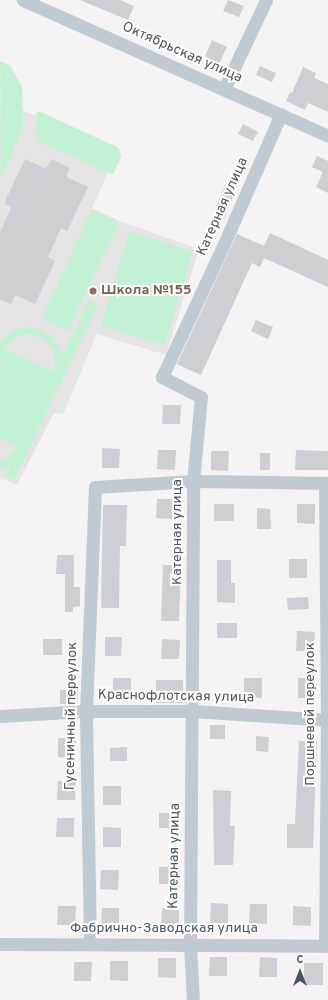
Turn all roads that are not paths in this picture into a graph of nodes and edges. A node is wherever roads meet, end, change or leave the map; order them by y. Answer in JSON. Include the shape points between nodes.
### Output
{"nodes":[{"id":1,"x":23,"y":0,"type":"edge"},
{"id":2,"x":266,"y":0,"type":"edge"},
{"id":3,"x":224,"y":89,"type":"junction"},
{"id":4,"x":281,"y":114,"type":"junction"},
{"id":5,"x":328,"y":136,"type":"edge"},
{"id":6,"x":193,"y":481,"type":"junction"},
{"id":7,"x":327,"y":483,"type":"edge"},
{"id":8,"x":86,"y":711,"type":"junction"},
{"id":9,"x":193,"y":711,"type":"junction"},
{"id":10,"x":0,"y":716,"type":"edge"},
{"id":11,"x":328,"y":720,"type":"edge"},
{"id":12,"x":0,"y":943,"type":"edge"},
{"id":13,"x":90,"y":944,"type":"junction"},
{"id":14,"x":190,"y":945,"type":"junction"},
{"id":15,"x":327,"y":946,"type":"edge"},
{"id":16,"x":193,"y":1000,"type":"edge"}],
"edges":[{"from":1,"to":3,"type":"street","name":"Октябрьская улица"},
{"from":2,"to":3,"type":"street"},
{"from":3,"to":4,"type":"street","name":"Октябрьская улица"},
{"from":4,"to":5,"type":"street","name":"Октябрьская улица"},
{"from":4,"to":6,"type":"street","name":"Катерная улица","via":[[162,377],[201,396]]},
{"from":6,"to":7,"type":"street"},
{"from":6,"to":8,"type":"street","name":"Гусеничный переулок","via":[[95,488]]},
{"from":6,"to":9,"type":"street","name":"Катерная улица"},
{"from":7,"to":11,"type":"street","name":"Поршневой переулок"},
{"from":8,"to":9,"type":"street","name":"Краснофлотская улица"},
{"from":8,"to":10,"type":"street","name":"Краснофлотская улица"},
{"from":8,"to":13,"type":"street","name":"Гусеничный переулок"},
{"from":9,"to":11,"type":"street","name":"Краснофлотская улица"},
{"from":9,"to":14,"type":"street","name":"Катерная улица"},
{"from":11,"to":15,"type":"street","name":"Поршневой переулок"},
{"from":12,"to":13,"type":"street","name":"Фабрично-Заводская улица"},
{"from":13,"to":14,"type":"street","name":"Фабрично-Заводская улица"},
{"from":14,"to":15,"type":"street","name":"Фабрично-Заводская улица"},
{"from":14,"to":16,"type":"street","name":"Катерная улица"}]}
